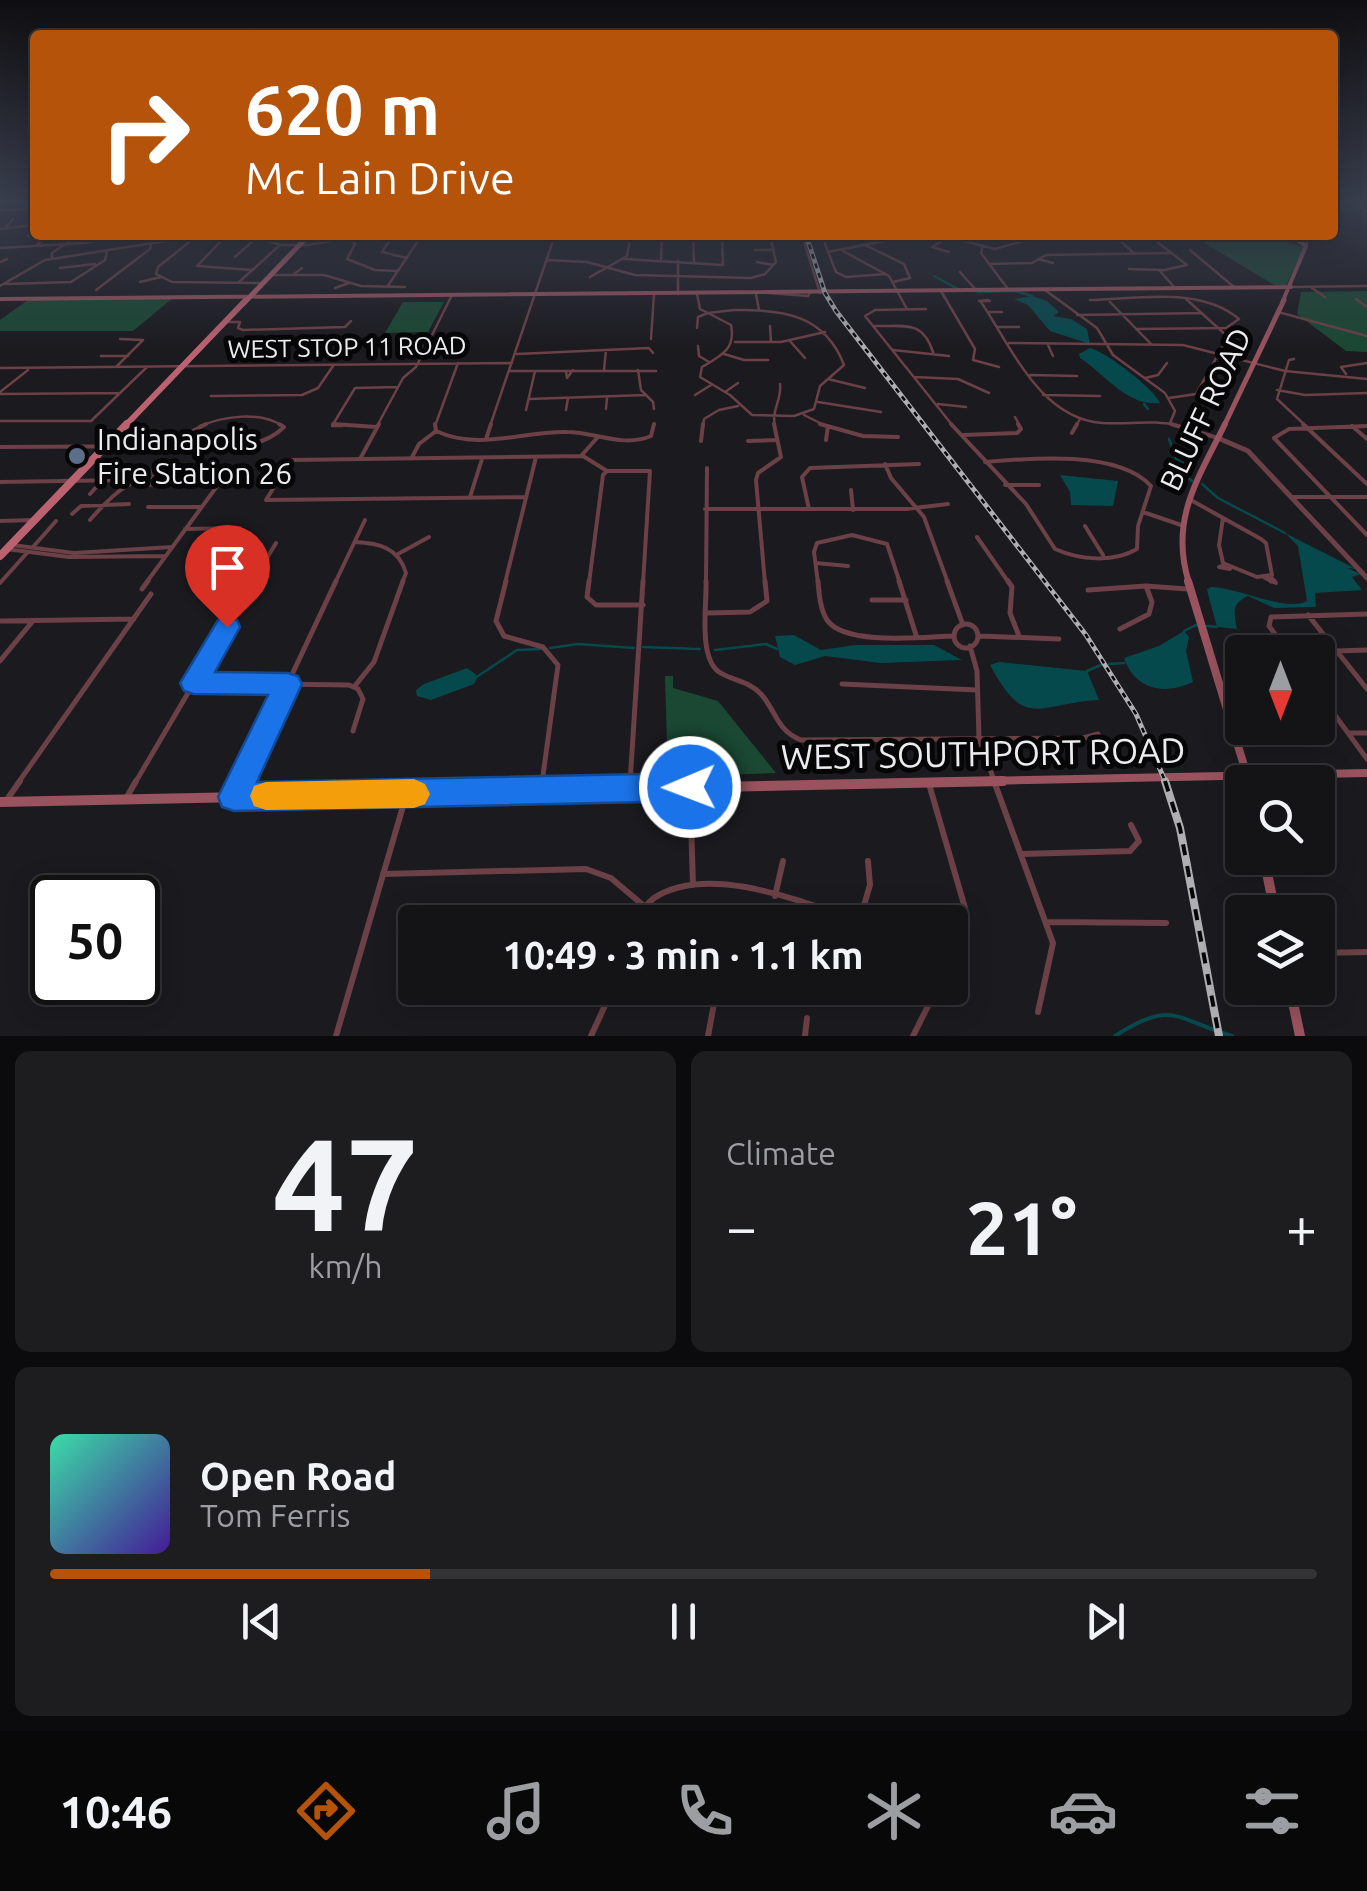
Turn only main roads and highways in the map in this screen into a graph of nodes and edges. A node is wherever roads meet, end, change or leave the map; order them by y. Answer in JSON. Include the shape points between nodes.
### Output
{"nodes":[{"id":1,"x":292,"y":252,"type":"edge"},
{"id":2,"x":1304,"y":252,"type":"edge"},
{"id":3,"x":1291,"y":287,"type":"junction"},
{"id":4,"x":250,"y":296,"type":"junction"},
{"id":5,"x":0,"y":299,"type":"edge"},
{"id":6,"x":5,"y":550,"type":"edge"},
{"id":7,"x":1244,"y":765,"type":"edge"},
{"id":8,"x":1367,"y":773,"type":"edge"},
{"id":9,"x":1335,"y":775,"type":"edge"},
{"id":10,"x":1225,"y":779,"type":"edge"},
{"id":11,"x":2,"y":802,"type":"edge"},
{"id":12,"x":1293,"y":1005,"type":"edge"},
{"id":13,"x":1299,"y":1032,"type":"edge"}],
"edges":[{"from":1,"to":4,"type":"main road"},
{"from":2,"to":3,"type":"main road","name":"BLUFF ROAD"},
{"from":3,"to":4,"type":"main road"},
{"from":3,"to":7,"type":"main road","name":"BLUFF ROAD","via":[[1181,524],[1190,590]]},
{"from":4,"to":5,"type":"main road"},
{"from":4,"to":6,"type":"main road"},
{"from":8,"to":9,"type":"main road","name":"WEST SOUTHPORT ROAD"},
{"from":10,"to":11,"type":"main road","name":"WEST SOUTHPORT ROAD"},
{"from":12,"to":13,"type":"main road"}]}
